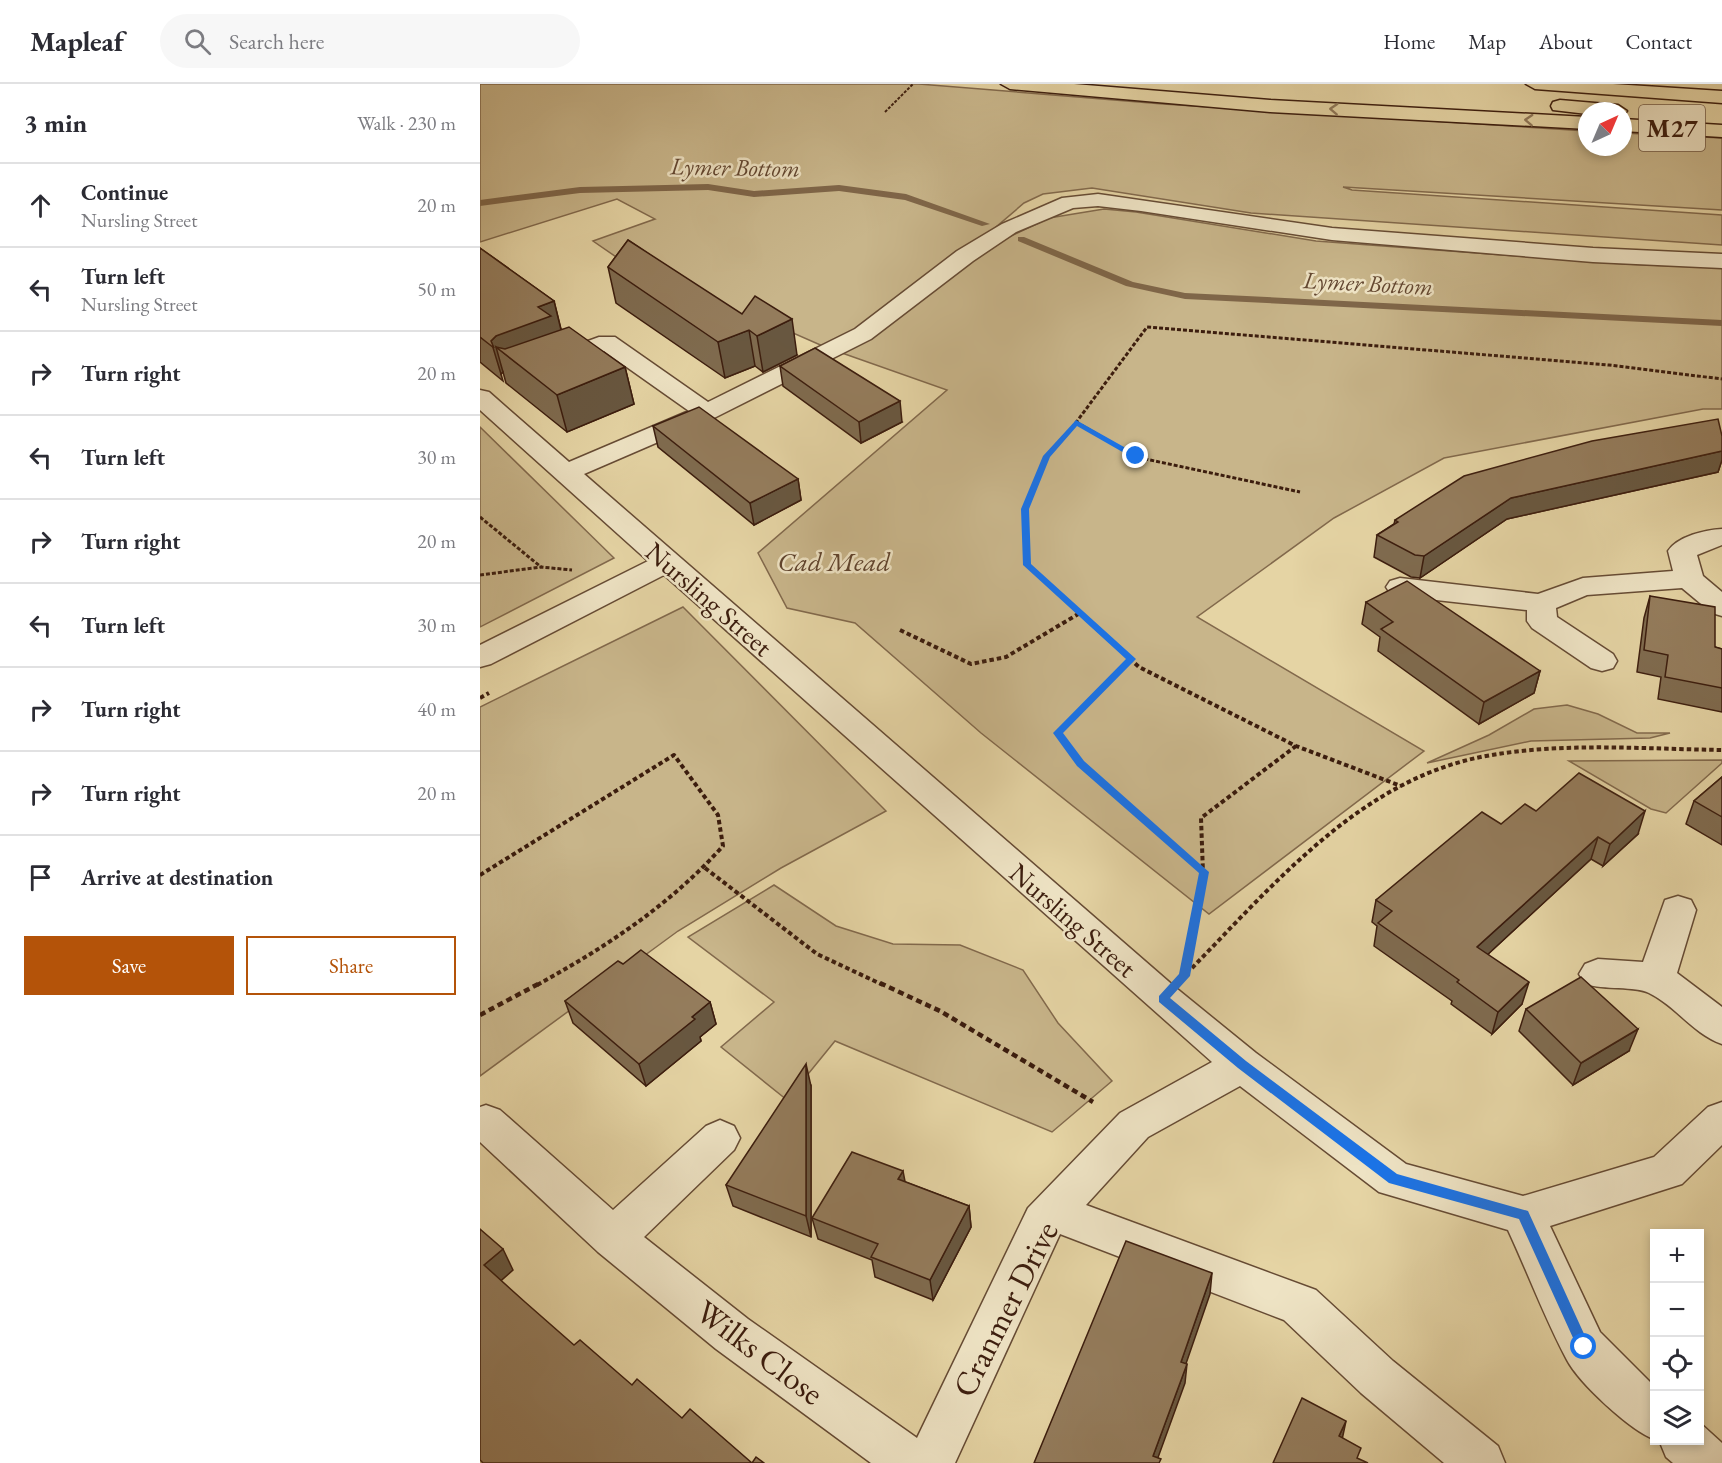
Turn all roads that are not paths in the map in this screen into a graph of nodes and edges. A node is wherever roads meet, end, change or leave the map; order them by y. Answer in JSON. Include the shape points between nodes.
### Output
{"nodes":[{"id":1,"x":1010,"y":84,"type":"edge"},
{"id":2,"x":1534,"y":84,"type":"edge"},
{"id":3,"x":1722,"y":97,"type":"edge"},
{"id":4,"x":1454,"y":98,"type":"dead end"},
{"id":5,"x":1578,"y":108,"type":"edge"},
{"id":6,"x":1632,"y":112,"type":"edge"},
{"id":7,"x":1722,"y":119,"type":"edge"},
{"id":8,"x":1578,"y":123,"type":"edge"},
{"id":9,"x":1632,"y":126,"type":"edge"},
{"id":10,"x":1722,"y":131,"type":"edge"},
{"id":11,"x":1722,"y":261,"type":"edge"},
{"id":12,"x":536,"y":368,"type":"edge"},
{"id":13,"x":480,"y":397,"type":"edge"},
{"id":14,"x":707,"y":412,"type":"junction"},
{"id":15,"x":565,"y":473,"type":"junction"},
{"id":16,"x":1722,"y":537,"type":"edge"},
{"id":17,"x":655,"y":569,"type":"junction"},
{"id":18,"x":1689,"y":579,"type":"junction"},
{"id":19,"x":1400,"y":587,"type":"edge"},
{"id":20,"x":1541,"y":603,"type":"junction"},
{"id":21,"x":1722,"y":607,"type":"edge"},
{"id":22,"x":480,"y":657,"type":"edge"},
{"id":23,"x":1602,"y":661,"type":"dead end"},
{"id":24,"x":1678,"y":910,"type":"dead end"},
{"id":25,"x":1598,"y":974,"type":"dead end"},
{"id":26,"x":1656,"y":978,"type":"junction"},
{"id":27,"x":1722,"y":1028,"type":"edge"},
{"id":28,"x":1242,"y":1065,"type":"junction"},
{"id":29,"x":1722,"y":1119,"type":"edge"},
{"id":30,"x":486,"y":1122,"type":"dead end"},
{"id":31,"x":720,"y":1138,"type":"dead end"},
{"id":32,"x":1053,"y":1212,"type":"junction"},
{"id":33,"x":1524,"y":1215,"type":"junction"},
{"id":34,"x":613,"y":1238,"type":"junction"},
{"id":35,"x":1650,"y":1412,"type":"edge"},
{"id":36,"x":1689,"y":1445,"type":"edge"},
{"id":37,"x":911,"y":1463,"type":"edge"},
{"id":38,"x":930,"y":1463,"type":"edge"},
{"id":39,"x":1481,"y":1463,"type":"edge"},
{"id":40,"x":1709,"y":1463,"type":"edge"}],
"edges":[{"from":8,"to":1,"type":"highway","one_way":true,"via":[[1270,106]]},
{"from":2,"to":3,"type":"highway","number":"M27"},
{"from":4,"to":5,"type":"highway","number":"M27"},
{"from":6,"to":7,"type":"highway","number":"M27"},
{"from":9,"to":10,"type":"highway","number":"M27"},
{"from":11,"to":14,"type":"street","via":[[1332,234],[1141,205],[1069,202],[1009,228],[965,256],[863,334]]},
{"from":12,"to":14,"type":"street","via":[[607,342]]},
{"from":13,"to":15,"type":"street","name":"Nursling Street"},
{"from":14,"to":15,"type":"street"},
{"from":15,"to":17,"type":"street","name":"Nursling Street"},
{"from":16,"to":18,"type":"street","via":[[1682,551]]},
{"from":17,"to":22,"type":"street"},
{"from":17,"to":28,"type":"street","name":"Nursling Street","via":[[1173,987]]},
{"from":18,"to":20,"type":"street","via":[[1584,587]]},
{"from":18,"to":21,"type":"street"},
{"from":19,"to":20,"type":"street"},
{"from":20,"to":23,"type":"street","via":[[1542,621]]},
{"from":24,"to":26,"type":"street"},
{"from":25,"to":26,"type":"street"},
{"from":26,"to":27,"type":"street"},
{"from":28,"to":32,"type":"street","name":"Cranmer Drive","via":[[1134,1125]]},
{"from":28,"to":33,"type":"street","name":"Nursling Street","via":[[1394,1179]]},
{"from":29,"to":33,"type":"street","via":[[1667,1171]]},
{"from":30,"to":34,"type":"street","name":"Wilks Close"},
{"from":31,"to":34,"type":"street"},
{"from":32,"to":38,"type":"street","name":"Cranmer Drive","via":[[1043,1222]]},
{"from":32,"to":39,"type":"street","via":[[1300,1305],[1377,1377]]},
{"from":33,"to":35,"type":"street","via":[[1584,1347]]},
{"from":34,"to":37,"type":"street","name":"Wilks Close","via":[[732,1334]]},
{"from":36,"to":40,"type":"street"}]}
